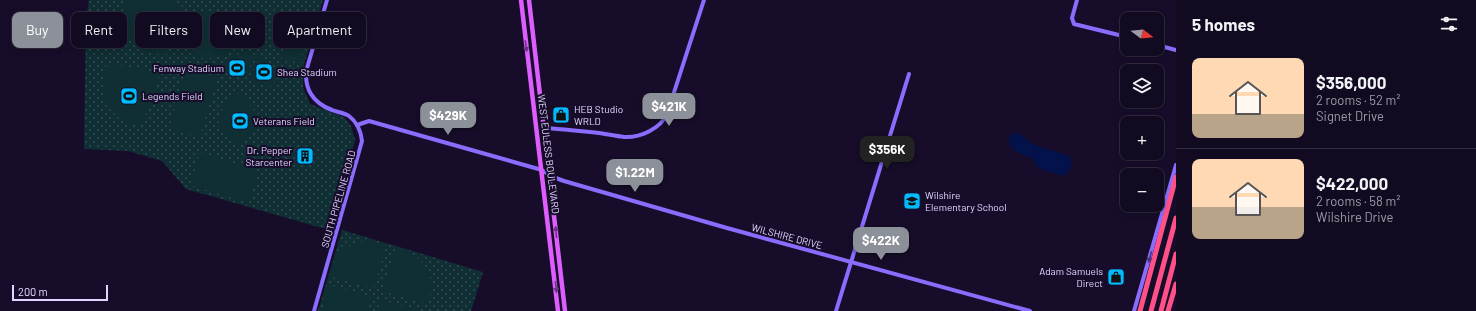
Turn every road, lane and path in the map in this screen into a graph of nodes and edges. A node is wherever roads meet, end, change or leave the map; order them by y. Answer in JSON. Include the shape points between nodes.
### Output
{"nodes":[{"id":1,"x":327,"y":0,"type":"edge"},
{"id":2,"x":521,"y":0,"type":"edge"},
{"id":3,"x":529,"y":0,"type":"edge"},
{"id":4,"x":704,"y":0,"type":"edge"},
{"id":5,"x":1077,"y":0,"type":"edge"},
{"id":6,"x":1120,"y":35,"type":"edge"},
{"id":7,"x":1164,"y":46,"type":"edge"},
{"id":8,"x":1176,"y":50,"type":"edge"},
{"id":9,"x":908,"y":74,"type":"dead end"},
{"id":10,"x":357,"y":124,"type":"junction"},
{"id":11,"x":544,"y":128,"type":"junction"},
{"id":12,"x":1176,"y":165,"type":"edge"},
{"id":13,"x":542,"y":170,"type":"junction"},
{"id":14,"x":550,"y":176,"type":"junction"},
{"id":15,"x":1176,"y":177,"type":"edge"},
{"id":16,"x":1176,"y":218,"type":"edge"},
{"id":17,"x":1176,"y":254,"type":"edge"},
{"id":18,"x":851,"y":261,"type":"junction"},
{"id":19,"x":1162,"y":269,"type":"junction"},
{"id":20,"x":1176,"y":284,"type":"edge"},
{"id":21,"x":1176,"y":292,"type":"edge"},
{"id":22,"x":314,"y":311,"type":"edge"},
{"id":23,"x":558,"y":311,"type":"edge"},
{"id":24,"x":565,"y":311,"type":"edge"},
{"id":25,"x":836,"y":311,"type":"edge"},
{"id":26,"x":1030,"y":311,"type":"edge"},
{"id":27,"x":1134,"y":311,"type":"edge"},
{"id":28,"x":1140,"y":311,"type":"edge"},
{"id":29,"x":1147,"y":311,"type":"edge"},
{"id":30,"x":1151,"y":311,"type":"edge"},
{"id":31,"x":1161,"y":311,"type":"edge"},
{"id":32,"x":1170,"y":311,"type":"edge"}],
"edges":[{"from":1,"to":10,"type":"street","via":[[307,68],[307,86],[318,103],[348,115]]},
{"from":2,"to":13,"type":"main road","name":"WEST EULESS BOULEVARD","one_way":true},
{"from":3,"to":11,"type":"main road","name":"WEST EULESS BOULEVARD"},
{"from":4,"to":11,"type":"street","via":[[668,114],[656,128],[633,137],[624,137]]},
{"from":5,"to":6,"type":"street","via":[[1072,18],[1076,25]]},
{"from":7,"to":8,"type":"street"},
{"from":9,"to":18,"type":"street"},
{"from":10,"to":13,"type":"street","via":[[368,121]]},
{"from":10,"to":22,"type":"street","name":"SOUTH PIPELINE ROAD","via":[[361,146]]},
{"from":11,"to":14,"type":"main road","name":"WEST EULESS BOULEVARD"},
{"from":12,"to":27,"type":"street","one_way":true},
{"from":13,"to":14,"type":"street","name":"WILSHIRE DRIVE"},
{"from":13,"to":23,"type":"main road","name":"WEST EULESS BOULEVARD","one_way":true},
{"from":14,"to":18,"type":"street","name":"WILSHIRE DRIVE"},
{"from":24,"to":14,"type":"main road","name":"WEST EULESS BOULEVARD","one_way":true},
{"from":15,"to":28,"type":"highway"},
{"from":16,"to":19,"type":"highway"},
{"from":17,"to":31,"type":"highway"},
{"from":18,"to":25,"type":"street"},
{"from":18,"to":26,"type":"street","name":"WILSHIRE DRIVE"},
{"from":19,"to":29,"type":"highway"},
{"from":19,"to":30,"type":"highway"},
{"from":20,"to":32,"type":"highway"},
{"from":21,"to":32,"type":"highway"}]}
